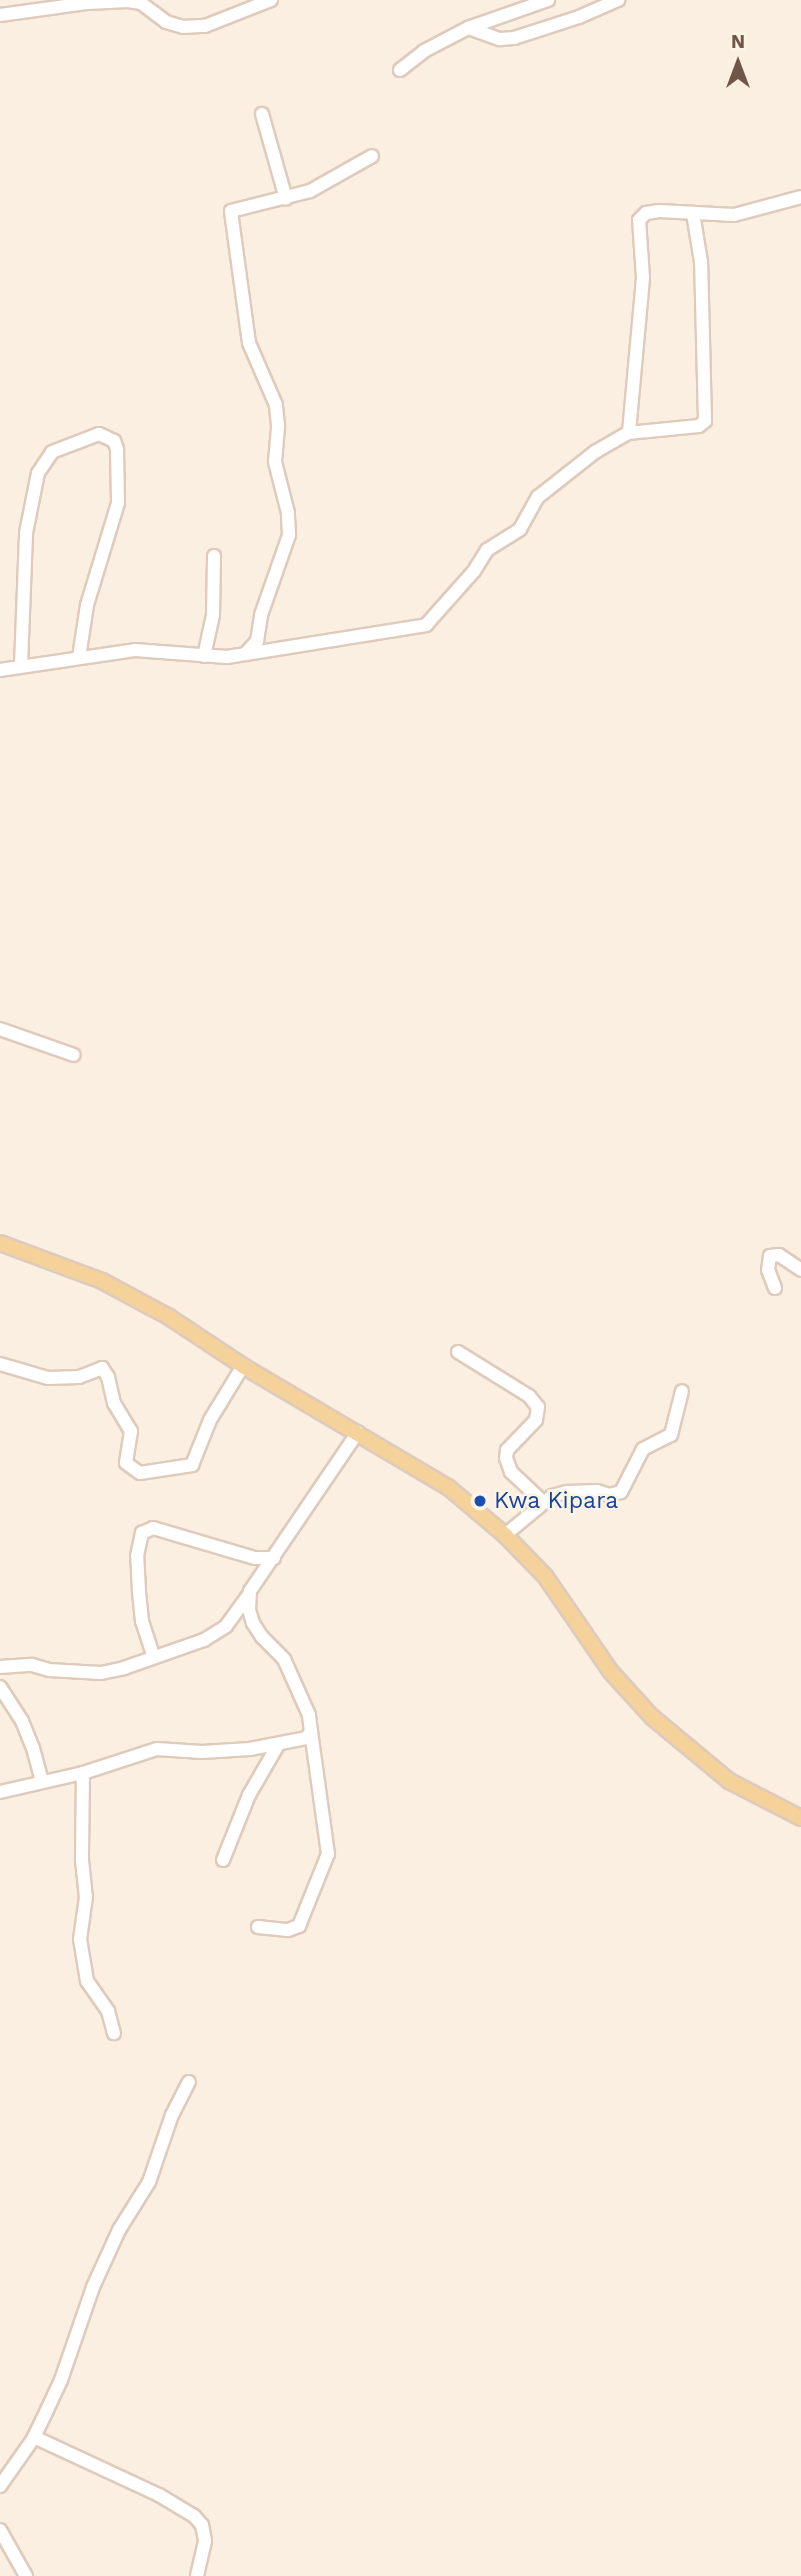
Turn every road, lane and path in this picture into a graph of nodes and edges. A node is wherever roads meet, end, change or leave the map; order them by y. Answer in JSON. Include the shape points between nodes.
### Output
{"nodes":[{"id":1,"x":271,"y":0,"type":"edge"},
{"id":2,"x":548,"y":0,"type":"edge"},
{"id":3,"x":618,"y":0,"type":"edge"},
{"id":4,"x":0,"y":15,"type":"edge"},
{"id":5,"x":468,"y":28,"type":"junction"},
{"id":6,"x":400,"y":70,"type":"dead end"},
{"id":7,"x":262,"y":114,"type":"dead end"},
{"id":8,"x":372,"y":156,"type":"dead end"},
{"id":9,"x":801,"y":197,"type":"edge"},
{"id":10,"x":286,"y":199,"type":"junction"},
{"id":11,"x":693,"y":213,"type":"junction"},
{"id":12,"x":628,"y":433,"type":"junction"},
{"id":13,"x":214,"y":556,"type":"dead end"},
{"id":14,"x":244,"y":654,"type":"junction"},
{"id":15,"x":204,"y":656,"type":"junction"},
{"id":16,"x":79,"y":657,"type":"junction"},
{"id":17,"x":21,"y":665,"type":"junction"},
{"id":18,"x":0,"y":670,"type":"edge"},
{"id":19,"x":0,"y":1029,"type":"edge"},
{"id":20,"x":74,"y":1055,"type":"dead end"},
{"id":21,"x":0,"y":1243,"type":"edge"},
{"id":22,"x":801,"y":1270,"type":"edge"},
{"id":23,"x":775,"y":1288,"type":"dead end"},
{"id":24,"x":458,"y":1352,"type":"dead end"},
{"id":25,"x":0,"y":1364,"type":"edge"},
{"id":26,"x":243,"y":1366,"type":"junction"},
{"id":27,"x":682,"y":1391,"type":"dead end"},
{"id":28,"x":358,"y":1432,"type":"junction"},
{"id":29,"x":542,"y":1502,"type":"junction"},
{"id":30,"x":505,"y":1535,"type":"junction"},
{"id":31,"x":274,"y":1558,"type":"junction"},
{"id":32,"x":250,"y":1591,"type":"junction"},
{"id":33,"x":153,"y":1655,"type":"junction"},
{"id":34,"x":0,"y":1667,"type":"edge"},
{"id":35,"x":0,"y":1687,"type":"edge"},
{"id":36,"x":311,"y":1732,"type":"junction"},
{"id":37,"x":278,"y":1745,"type":"junction"},
{"id":38,"x":83,"y":1773,"type":"junction"},
{"id":39,"x":42,"y":1782,"type":"junction"},
{"id":40,"x":0,"y":1792,"type":"edge"},
{"id":41,"x":801,"y":1818,"type":"edge"},
{"id":42,"x":223,"y":1860,"type":"dead end"},
{"id":43,"x":258,"y":1927,"type":"dead end"},
{"id":44,"x":114,"y":2033,"type":"dead end"},
{"id":45,"x":189,"y":2082,"type":"dead end"},
{"id":46,"x":34,"y":2437,"type":"junction"},
{"id":47,"x":0,"y":2486,"type":"edge"},
{"id":48,"x":0,"y":2530,"type":"edge"},
{"id":49,"x":26,"y":2576,"type":"edge"},
{"id":50,"x":197,"y":2576,"type":"edge"}],
"edges":[{"from":1,"to":4,"type":"street","via":[[205,26],[166,22],[141,3],[128,1]]},
{"from":2,"to":5,"type":"street"},
{"from":3,"to":5,"type":"street","via":[[514,38],[500,39]]},
{"from":5,"to":6,"type":"street","via":[[424,51]]},
{"from":7,"to":10,"type":"street"},
{"from":8,"to":10,"type":"street","via":[[310,191]]},
{"from":9,"to":11,"type":"street","via":[[734,215]]},
{"from":10,"to":14,"type":"street","via":[[237,208],[230,216],[249,344],[276,405],[275,462],[289,535],[261,615],[257,641]]},
{"from":11,"to":12,"type":"street","via":[[659,211],[646,213],[639,220],[643,278]]},
{"from":11,"to":12,"type":"street","via":[[701,262],[705,421],[699,426]]},
{"from":12,"to":14,"type":"street","via":[[546,489],[520,529],[487,551],[426,625]]},
{"from":13,"to":15,"type":"street","via":[[213,615]]},
{"from":14,"to":15,"type":"street"},
{"from":15,"to":16,"type":"street","via":[[135,650]]},
{"from":16,"to":17,"type":"street"},
{"from":16,"to":17,"type":"street","via":[[87,604],[118,503],[117,449],[114,441],[99,434],[52,452],[38,473],[26,533]]},
{"from":17,"to":18,"type":"street"},
{"from":19,"to":20,"type":"street"},
{"from":21,"to":26,"type":"main road","via":[[102,1281],[169,1317]]},
{"from":22,"to":23,"type":"street","via":[[779,1255],[770,1256],[768,1270]]},
{"from":24,"to":29,"type":"street","via":[[538,1406],[540,1414],[507,1450],[506,1458],[511,1472]]},
{"from":25,"to":26,"type":"street","via":[[48,1378],[79,1377],[102,1368],[114,1403],[131,1432],[126,1462],[140,1473],[192,1465],[210,1420]]},
{"from":26,"to":28,"type":"main road"},
{"from":27,"to":29,"type":"street","via":[[671,1435],[643,1449],[621,1492],[567,1492]]},
{"from":28,"to":30,"type":"main road","via":[[448,1487]]},
{"from":28,"to":31,"type":"street"},
{"from":29,"to":30,"type":"street"},
{"from":30,"to":41,"type":"main road","via":[[545,1576],[611,1672],[652,1717],[729,1781]]},
{"from":31,"to":32,"type":"street"},
{"from":31,"to":33,"type":"street","via":[[255,1558],[153,1528],[142,1534],[137,1556],[139,1591]]},
{"from":32,"to":33,"type":"street","via":[[226,1626],[204,1640]]},
{"from":32,"to":36,"type":"street","via":[[253,1623],[290,1669]]},
{"from":33,"to":34,"type":"street","via":[[101,1673],[32,1665]]},
{"from":35,"to":39,"type":"street","via":[[22,1721]]},
{"from":36,"to":37,"type":"street","via":[[306,1738]]},
{"from":36,"to":43,"type":"street","via":[[328,1854],[299,1926],[288,1930]]},
{"from":37,"to":38,"type":"street","via":[[202,1752],[157,1749]]},
{"from":37,"to":42,"type":"street","via":[[240,1814]]},
{"from":38,"to":39,"type":"street"},
{"from":38,"to":44,"type":"street","via":[[86,1897],[80,1939],[87,1981],[108,2011]]},
{"from":39,"to":40,"type":"street"},
{"from":45,"to":46,"type":"street","via":[[172,2115],[149,2182],[119,2230],[93,2287],[61,2380]]},
{"from":46,"to":47,"type":"street"},
{"from":46,"to":50,"type":"street","via":[[194,2516],[202,2525],[205,2541]]},
{"from":48,"to":49,"type":"street"}]}
